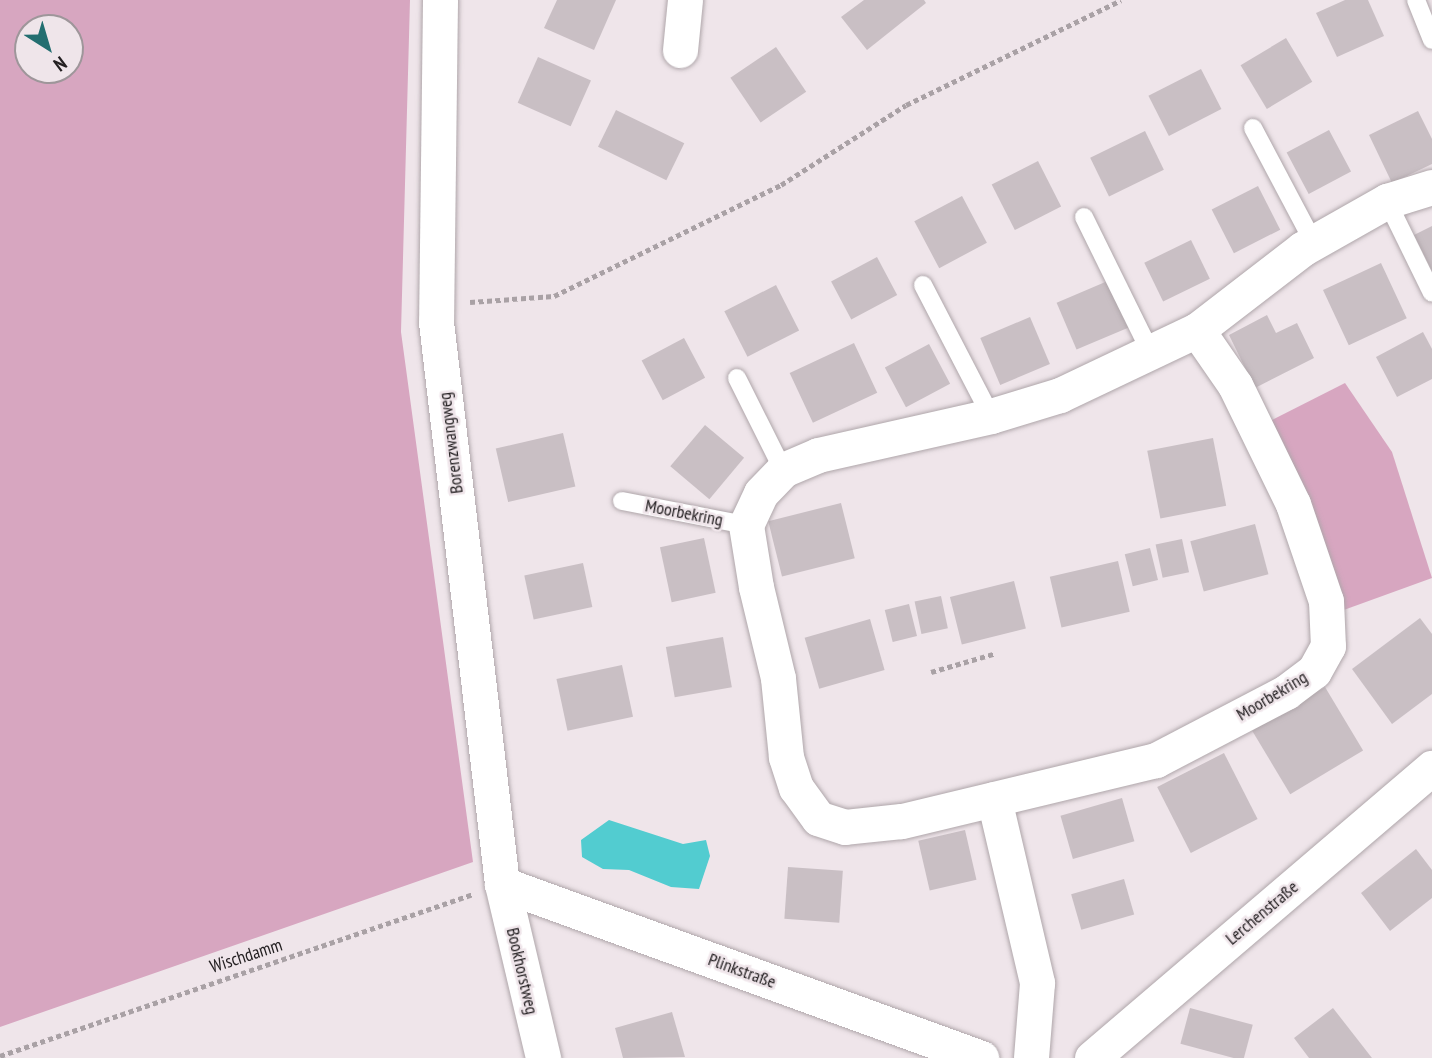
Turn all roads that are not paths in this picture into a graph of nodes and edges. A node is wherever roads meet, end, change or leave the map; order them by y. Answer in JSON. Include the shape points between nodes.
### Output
{"nodes":[{"id":1,"x":440,"y":0,"type":"edge"},
{"id":2,"x":684,"y":0,"type":"edge"},
{"id":3,"x":1416,"y":0,"type":"edge"},
{"id":4,"x":1432,"y":40,"type":"edge"},
{"id":5,"x":680,"y":50,"type":"dead end"},
{"id":6,"x":1253,"y":128,"type":"dead end"},
{"id":7,"x":1432,"y":187,"type":"edge"},
{"id":8,"x":1387,"y":201,"type":"junction"},
{"id":9,"x":1084,"y":217,"type":"dead end"},
{"id":10,"x":1314,"y":243,"type":"junction"},
{"id":11,"x":923,"y":285,"type":"dead end"},
{"id":12,"x":1432,"y":293,"type":"edge"},
{"id":13,"x":1197,"y":330,"type":"junction"},
{"id":14,"x":1151,"y":353,"type":"junction"},
{"id":15,"x":737,"y":378,"type":"dead end"},
{"id":16,"x":991,"y":416,"type":"junction"},
{"id":17,"x":783,"y":470,"type":"junction"},
{"id":18,"x":622,"y":501,"type":"dead end"},
{"id":19,"x":746,"y":525,"type":"junction"},
{"id":20,"x":1432,"y":768,"type":"edge"},
{"id":21,"x":994,"y":799,"type":"junction"},
{"id":22,"x":502,"y":884,"type":"junction"},
{"id":23,"x":542,"y":1058,"type":"edge"},
{"id":24,"x":981,"y":1058,"type":"edge"},
{"id":25,"x":1031,"y":1058,"type":"edge"},
{"id":26,"x":1092,"y":1058,"type":"edge"}],
"edges":[{"from":1,"to":22,"type":"street","name":"Borenzwangweg","via":[[436,322]]},
{"from":2,"to":5,"type":"street"},
{"from":3,"to":4,"type":"lane"},
{"from":6,"to":10,"type":"lane"},
{"from":7,"to":8,"type":"street","name":"Moorbekring"},
{"from":8,"to":10,"type":"street","name":"Moorbekring"},
{"from":8,"to":12,"type":"lane"},
{"from":9,"to":14,"type":"lane"},
{"from":10,"to":13,"type":"street","name":"Moorbekring"},
{"from":11,"to":16,"type":"lane"},
{"from":13,"to":14,"type":"street","name":"Moorbekring"},
{"from":13,"to":21,"type":"street","name":"Moorbekring","via":[[1235,385],[1293,504],[1326,601],[1328,646],[1314,671],[1286,692],[1156,760]]},
{"from":14,"to":16,"type":"street","name":"Moorbekring","via":[[1060,395]]},
{"from":15,"to":17,"type":"lane"},
{"from":16,"to":17,"type":"street","name":"Moorbekring","via":[[818,454]]},
{"from":17,"to":19,"type":"street","name":"Moorbekring","via":[[761,493]]},
{"from":18,"to":19,"type":"lane","name":"Moorbekring"},
{"from":19,"to":21,"type":"street","name":"Moorbekring","via":[[778,678],[786,757],[796,788],[818,818],[845,827]]},
{"from":20,"to":26,"type":"street","name":"Lerchenstraße"},
{"from":21,"to":25,"type":"street","via":[[1037,984]]},
{"from":22,"to":23,"type":"street","name":"Bookhorstweg"},
{"from":22,"to":24,"type":"street","name":"Plinkstraße"}]}
